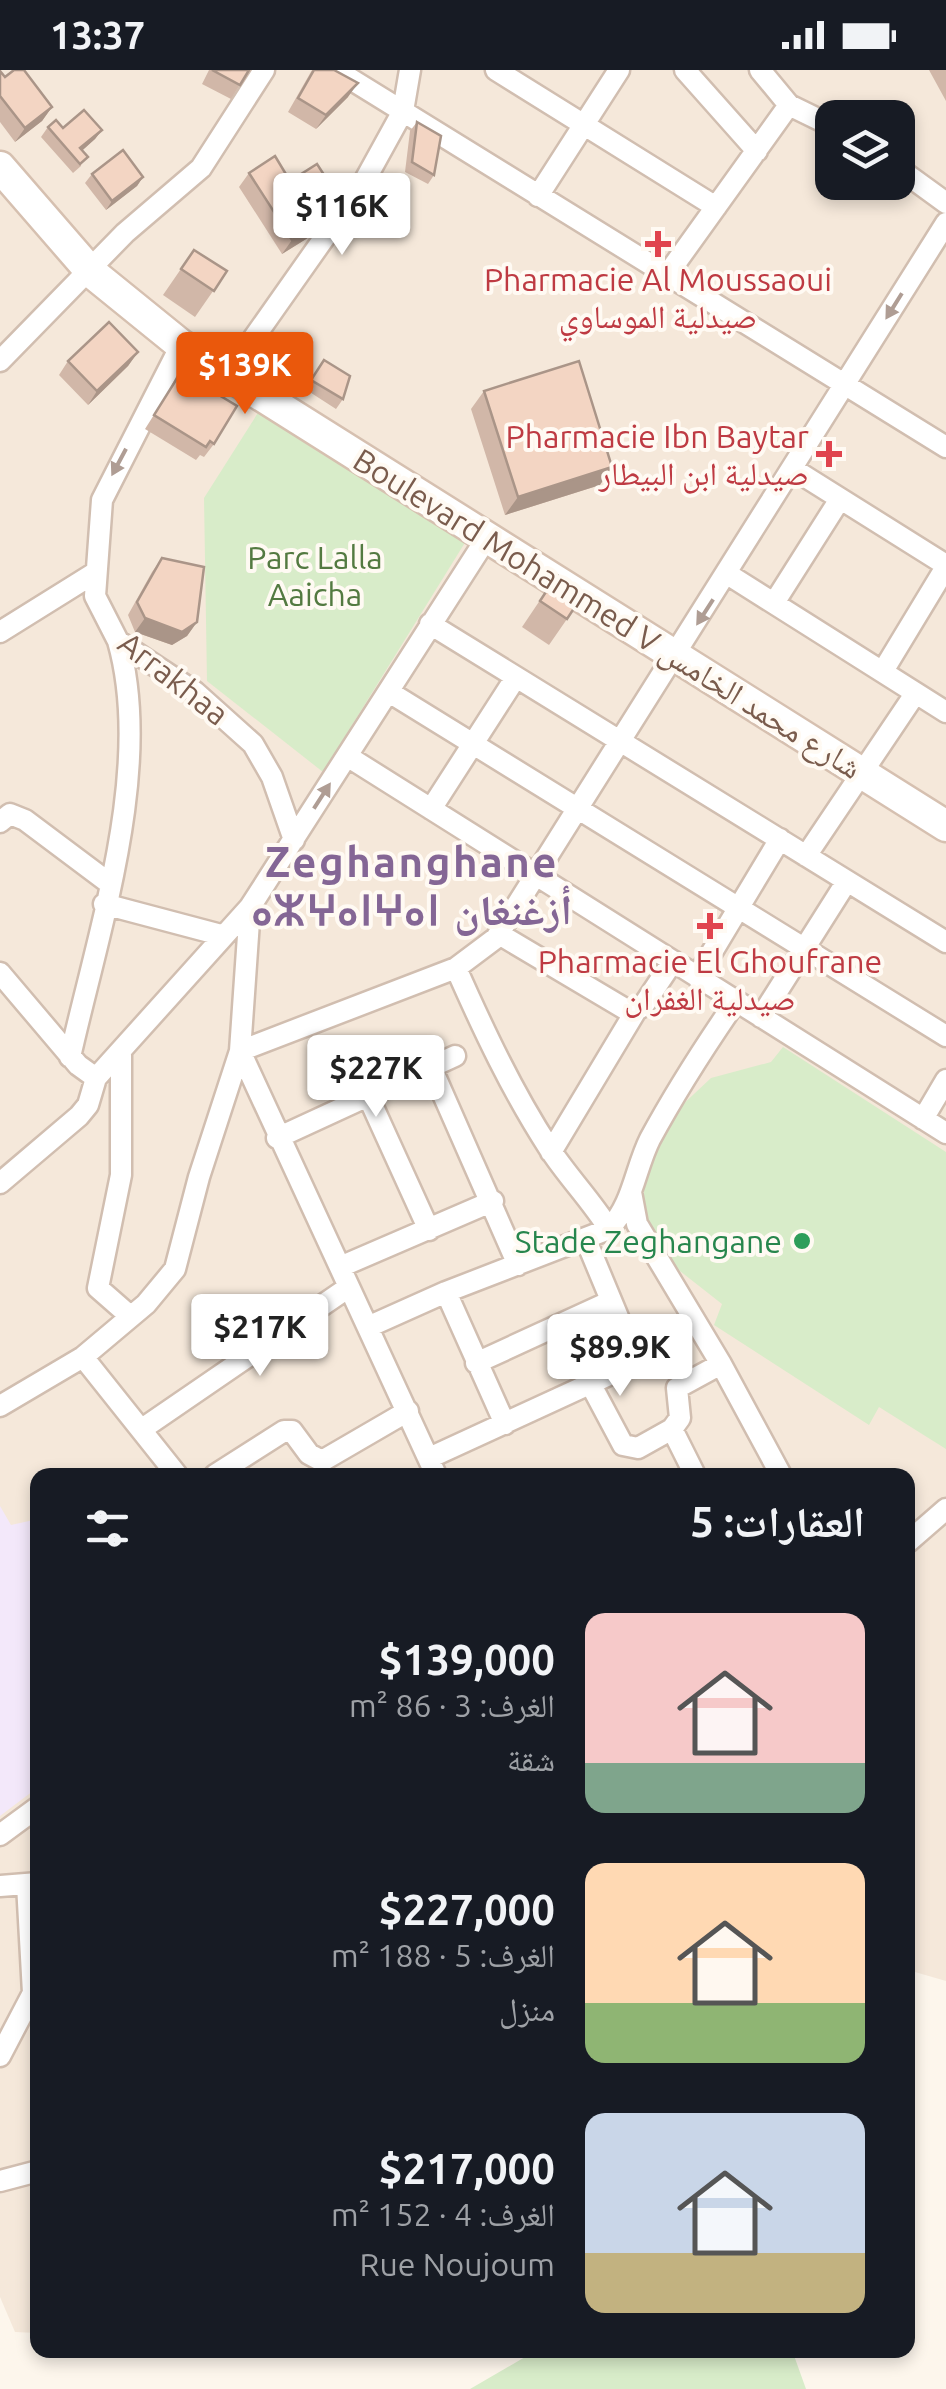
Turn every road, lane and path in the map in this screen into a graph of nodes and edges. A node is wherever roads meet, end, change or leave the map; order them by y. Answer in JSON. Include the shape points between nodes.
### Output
{"nodes":[{"id":1,"x":264,"y":70,"type":"edge"},
{"id":2,"x":410,"y":70,"type":"edge"},
{"id":3,"x":496,"y":70,"type":"edge"},
{"id":4,"x":619,"y":70,"type":"edge"},
{"id":5,"x":685,"y":70,"type":"edge"},
{"id":6,"x":346,"y":72,"type":"edge"},
{"id":7,"x":765,"y":72,"type":"edge"},
{"id":8,"x":789,"y":105,"type":"junction"},
{"id":9,"x":404,"y":111,"type":"junction"},
{"id":10,"x":815,"y":118,"type":"edge"},
{"id":11,"x":584,"y":125,"type":"junction"},
{"id":12,"x":757,"y":152,"type":"junction"},
{"id":13,"x":0,"y":167,"type":"edge"},
{"id":14,"x":915,"y":180,"type":"edge"},
{"id":15,"x":538,"y":196,"type":"junction"},
{"id":16,"x":946,"y":202,"type":"edge"},
{"id":17,"x":716,"y":207,"type":"junction"},
{"id":18,"x":946,"y":223,"type":"edge"},
{"id":19,"x":92,"y":272,"type":"junction"},
{"id":20,"x":667,"y":275,"type":"junction"},
{"id":21,"x":181,"y":345,"type":"junction"},
{"id":22,"x":0,"y":361,"type":"edge"},
{"id":23,"x":229,"y":373,"type":"junction"},
{"id":24,"x":846,"y":384,"type":"junction"},
{"id":25,"x":946,"y":448,"type":"edge"},
{"id":26,"x":793,"y":470,"type":"junction"},
{"id":27,"x":840,"y":499,"type":"junction"},
{"id":28,"x":488,"y":536,"type":"junction"},
{"id":29,"x":946,"y":566,"type":"edge"},
{"id":30,"x":93,"y":574,"type":"junction"},
{"id":31,"x":729,"y":575,"type":"junction"},
{"id":32,"x":774,"y":603,"type":"junction"},
{"id":33,"x":430,"y":624,"type":"junction"},
{"id":34,"x":0,"y":632,"type":"edge"},
{"id":35,"x":118,"y":641,"type":"junction"},
{"id":36,"x":677,"y":654,"type":"junction"},
{"id":37,"x":883,"y":671,"type":"junction"},
{"id":38,"x":516,"y":677,"type":"junction"},
{"id":39,"x":389,"y":692,"type":"junction"},
{"id":40,"x":915,"y":694,"type":"junction"},
{"id":41,"x":946,"y":712,"type":"edge"},
{"id":42,"x":622,"y":742,"type":"junction"},
{"id":43,"x":473,"y":744,"type":"junction"},
{"id":44,"x":347,"y":756,"type":"junction"},
{"id":45,"x":863,"y":774,"type":"junction"},
{"id":46,"x":431,"y":809,"type":"junction"},
{"id":47,"x":579,"y":810,"type":"junction"},
{"id":48,"x":0,"y":822,"type":"edge"},
{"id":49,"x":946,"y":826,"type":"edge"},
{"id":50,"x":294,"y":840,"type":"junction"},
{"id":51,"x":780,"y":840,"type":"junction"},
{"id":52,"x":806,"y":856,"type":"junction"},
{"id":53,"x":538,"y":876,"type":"junction"},
{"id":54,"x":847,"y":881,"type":"junction"},
{"id":55,"x":109,"y":883,"type":"junction"},
{"id":56,"x":104,"y":904,"type":"junction"},
{"id":57,"x":250,"y":907,"type":"junction"},
{"id":58,"x":738,"y":908,"type":"junction"},
{"id":59,"x":500,"y":934,"type":"junction"},
{"id":60,"x":221,"y":935,"type":"junction"},
{"id":61,"x":946,"y":942,"type":"edge"},
{"id":62,"x":804,"y":948,"type":"junction"},
{"id":63,"x":673,"y":961,"type":"junction"},
{"id":64,"x":456,"y":968,"type":"junction"},
{"id":65,"x":0,"y":973,"type":"edge"},
{"id":66,"x":697,"y":977,"type":"junction"},
{"id":67,"x":736,"y":1001,"type":"junction"},
{"id":68,"x":635,"y":1012,"type":"junction"},
{"id":69,"x":761,"y":1017,"type":"junction"},
{"id":70,"x":946,"y":1036,"type":"edge"},
{"id":71,"x":240,"y":1050,"type":"junction"},
{"id":72,"x":122,"y":1052,"type":"junction"},
{"id":73,"x":455,"y":1056,"type":"dead end"},
{"id":74,"x":70,"y":1057,"type":"junction"},
{"id":75,"x":431,"y":1067,"type":"junction"},
{"id":76,"x":96,"y":1078,"type":"junction"},
{"id":77,"x":946,"y":1080,"type":"edge"},
{"id":78,"x":368,"y":1096,"type":"junction"},
{"id":79,"x":922,"y":1118,"type":"junction"},
{"id":80,"x":946,"y":1133,"type":"edge"},
{"id":81,"x":277,"y":1138,"type":"junction"},
{"id":82,"x":550,"y":1152,"type":"junction"},
{"id":83,"x":0,"y":1183,"type":"edge"},
{"id":84,"x":631,"y":1192,"type":"junction"},
{"id":85,"x":492,"y":1201,"type":"junction"},
{"id":86,"x":609,"y":1229,"type":"junction"},
{"id":87,"x":429,"y":1230,"type":"junction"},
{"id":88,"x":586,"y":1240,"type":"junction"},
{"id":89,"x":518,"y":1265,"type":"junction"},
{"id":90,"x":340,"y":1267,"type":"junction"},
{"id":91,"x":349,"y":1287,"type":"junction"},
{"id":92,"x":446,"y":1292,"type":"junction"},
{"id":93,"x":611,"y":1301,"type":"junction"},
{"id":94,"x":130,"y":1316,"type":"junction"},
{"id":95,"x":370,"y":1326,"type":"junction"},
{"id":96,"x":83,"y":1357,"type":"junction"},
{"id":97,"x":476,"y":1363,"type":"junction"},
{"id":98,"x":721,"y":1364,"type":"junction"},
{"id":99,"x":591,"y":1384,"type":"junction"},
{"id":100,"x":0,"y":1406,"type":"edge"},
{"id":101,"x":408,"y":1411,"type":"junction"},
{"id":102,"x":505,"y":1424,"type":"junction"},
{"id":103,"x":142,"y":1429,"type":"junction"},
{"id":104,"x":672,"y":1429,"type":"junction"},
{"id":105,"x":433,"y":1466,"type":"edge"},
{"id":106,"x":173,"y":1468,"type":"edge"},
{"id":107,"x":227,"y":1468,"type":"edge"},
{"id":108,"x":692,"y":1468,"type":"edge"},
{"id":109,"x":777,"y":1468,"type":"edge"},
{"id":110,"x":946,"y":1509,"type":"edge"},
{"id":111,"x":915,"y":1536,"type":"edge"},
{"id":112,"x":30,"y":1813,"type":"edge"},
{"id":113,"x":0,"y":1835,"type":"edge"},
{"id":114,"x":30,"y":1884,"type":"edge"},
{"id":115,"x":0,"y":1886,"type":"edge"},
{"id":116,"x":30,"y":1999,"type":"edge"},
{"id":117,"x":0,"y":2056,"type":"edge"},
{"id":118,"x":30,"y":2174,"type":"edge"},
{"id":119,"x":0,"y":2180,"type":"edge"}],
"edges":[{"from":1,"to":19,"type":"street","via":[[201,168]]},
{"from":2,"to":9,"type":"street"},
{"from":3,"to":11,"type":"street"},
{"from":4,"to":11,"type":"street"},
{"from":5,"to":12,"type":"street"},
{"from":6,"to":9,"type":"street"},
{"from":7,"to":8,"type":"street"},
{"from":8,"to":10,"type":"street"},
{"from":8,"to":12,"type":"street"},
{"from":9,"to":15,"type":"street"},
{"from":9,"to":23,"type":"street","via":[[345,211]]},
{"from":11,"to":15,"type":"street"},
{"from":11,"to":17,"type":"street"},
{"from":12,"to":17,"type":"street"},
{"from":13,"to":19,"type":"main road","name":"Boulevard Mohammed V شارع محمد الخامس"},
{"from":14,"to":16,"type":"street"},
{"from":15,"to":20,"type":"street"},
{"from":17,"to":20,"type":"street"},
{"from":18,"to":24,"type":"street","one_way":true},
{"from":19,"to":21,"type":"main road","name":"Boulevard Mohammed V شارع محمد الخامس"},
{"from":19,"to":22,"type":"street"},
{"from":20,"to":24,"type":"street"},
{"from":21,"to":23,"type":"main road","name":"Boulevard Mohammed V شارع محمد الخامس"},
{"from":21,"to":30,"type":"street","name":"Arrakhaa","one_way":true,"via":[[108,482]]},
{"from":23,"to":28,"type":"main road","name":"Boulevard Mohammed V شارع محمد الخامس"},
{"from":24,"to":25,"type":"street"},
{"from":24,"to":26,"type":"street"},
{"from":26,"to":27,"type":"street"},
{"from":26,"to":31,"type":"street"},
{"from":27,"to":29,"type":"street"},
{"from":27,"to":32,"type":"street"},
{"from":28,"to":33,"type":"street"},
{"from":28,"to":36,"type":"main road","name":"Boulevard Mohammed V شارع محمد الخامس"},
{"from":29,"to":37,"type":"street"},
{"from":30,"to":34,"type":"street"},
{"from":30,"to":35,"type":"street","name":"Arrakhaa","via":[[101,614]]},
{"from":31,"to":32,"type":"street"},
{"from":31,"to":36,"type":"street","one_way":true},
{"from":32,"to":37,"type":"street"},
{"from":33,"to":38,"type":"street"},
{"from":33,"to":39,"type":"street"},
{"from":35,"to":50,"type":"street","name":"Arrakhaa","via":[[241,731],[272,777]]},
{"from":35,"to":55,"type":"street","via":[[128,696],[127,752]]},
{"from":36,"to":42,"type":"street"},
{"from":36,"to":45,"type":"main road","name":"Boulevard Mohammed V شارع محمد الخامس"},
{"from":37,"to":40,"type":"street"},
{"from":38,"to":42,"type":"street"},
{"from":38,"to":43,"type":"street"},
{"from":39,"to":43,"type":"street"},
{"from":39,"to":44,"type":"street"},
{"from":40,"to":41,"type":"street"},
{"from":40,"to":45,"type":"street"},
{"from":42,"to":47,"type":"street"},
{"from":42,"to":51,"type":"street"},
{"from":43,"to":46,"type":"street"},
{"from":43,"to":47,"type":"street"},
{"from":44,"to":46,"type":"street"},
{"from":50,"to":44,"type":"street","one_way":true},
{"from":45,"to":49,"type":"main road","name":"Boulevard Mohammed V شارع محمد الخامس"},
{"from":45,"to":52,"type":"street"},
{"from":46,"to":53,"type":"street"},
{"from":47,"to":53,"type":"street"},
{"from":47,"to":58,"type":"street"},
{"from":48,"to":55,"type":"street","via":[[10,814],[25,820]]},
{"from":50,"to":57,"type":"street"},
{"from":51,"to":52,"type":"street"},
{"from":51,"to":58,"type":"street"},
{"from":52,"to":54,"type":"street"},
{"from":53,"to":59,"type":"street"},
{"from":53,"to":63,"type":"street"},
{"from":54,"to":61,"type":"street"},
{"from":54,"to":62,"type":"street"},
{"from":55,"to":56,"type":"street"},
{"from":56,"to":60,"type":"street"},
{"from":56,"to":74,"type":"street"},
{"from":57,"to":60,"type":"street"},
{"from":57,"to":71,"type":"street"},
{"from":58,"to":62,"type":"street"},
{"from":58,"to":66,"type":"street"},
{"from":59,"to":64,"type":"street"},
{"from":59,"to":68,"type":"street"},
{"from":60,"to":72,"type":"street"},
{"from":62,"to":69,"type":"street"},
{"from":62,"to":70,"type":"street"},
{"from":63,"to":66,"type":"street"},
{"from":63,"to":68,"type":"street"},
{"from":64,"to":71,"type":"street"},
{"from":64,"to":82,"type":"street"},
{"from":65,"to":74,"type":"street"},
{"from":66,"to":67,"type":"street"},
{"from":67,"to":69,"type":"street"},
{"from":67,"to":84,"type":"street","via":[[672,1099]]},
{"from":68,"to":82,"type":"street"},
{"from":69,"to":79,"type":"street"},
{"from":71,"to":81,"type":"street"},
{"from":71,"to":94,"type":"street","via":[[175,1269]]},
{"from":72,"to":76,"type":"street"},
{"from":72,"to":94,"type":"street","via":[[121,1175],[98,1288]]},
{"from":73,"to":75,"type":"street"},
{"from":74,"to":76,"type":"street"},
{"from":75,"to":78,"type":"street"},
{"from":75,"to":85,"type":"street"},
{"from":76,"to":83,"type":"street","via":[[79,1116]]},
{"from":77,"to":79,"type":"street"},
{"from":78,"to":81,"type":"street"},
{"from":78,"to":87,"type":"street"},
{"from":79,"to":80,"type":"street"},
{"from":81,"to":90,"type":"street"},
{"from":82,"to":86,"type":"street"},
{"from":84,"to":86,"type":"street"},
{"from":84,"to":98,"type":"street","via":[[637,1224]]},
{"from":85,"to":87,"type":"street"},
{"from":85,"to":89,"type":"street"},
{"from":86,"to":88,"type":"street"},
{"from":87,"to":90,"type":"street"},
{"from":88,"to":89,"type":"street"},
{"from":88,"to":93,"type":"street"},
{"from":89,"to":92,"type":"street"},
{"from":90,"to":91,"type":"street"},
{"from":91,"to":95,"type":"street"},
{"from":91,"to":103,"type":"street"},
{"from":92,"to":95,"type":"street"},
{"from":92,"to":97,"type":"street"},
{"from":93,"to":97,"type":"street"},
{"from":93,"to":99,"type":"street","via":[[634,1361]]},
{"from":94,"to":96,"type":"street"},
{"from":95,"to":101,"type":"street"},
{"from":96,"to":100,"type":"street"},
{"from":96,"to":103,"type":"street"},
{"from":97,"to":102,"type":"street"},
{"from":98,"to":104,"type":"street","via":[[677,1388],[681,1412]]},
{"from":98,"to":109,"type":"street"},
{"from":99,"to":102,"type":"street"},
{"from":99,"to":104,"type":"street","via":[[628,1448]]},
{"from":101,"to":105,"type":"street"},
{"from":101,"to":107,"type":"street","via":[[322,1460],[284,1431]]},
{"from":102,"to":105,"type":"street"},
{"from":103,"to":106,"type":"street"},
{"from":104,"to":108,"type":"street"},
{"from":110,"to":111,"type":"street"},
{"from":112,"to":113,"type":"street"},
{"from":114,"to":115,"type":"street"},
{"from":116,"to":117,"type":"street"},
{"from":118,"to":119,"type":"street"}]}
